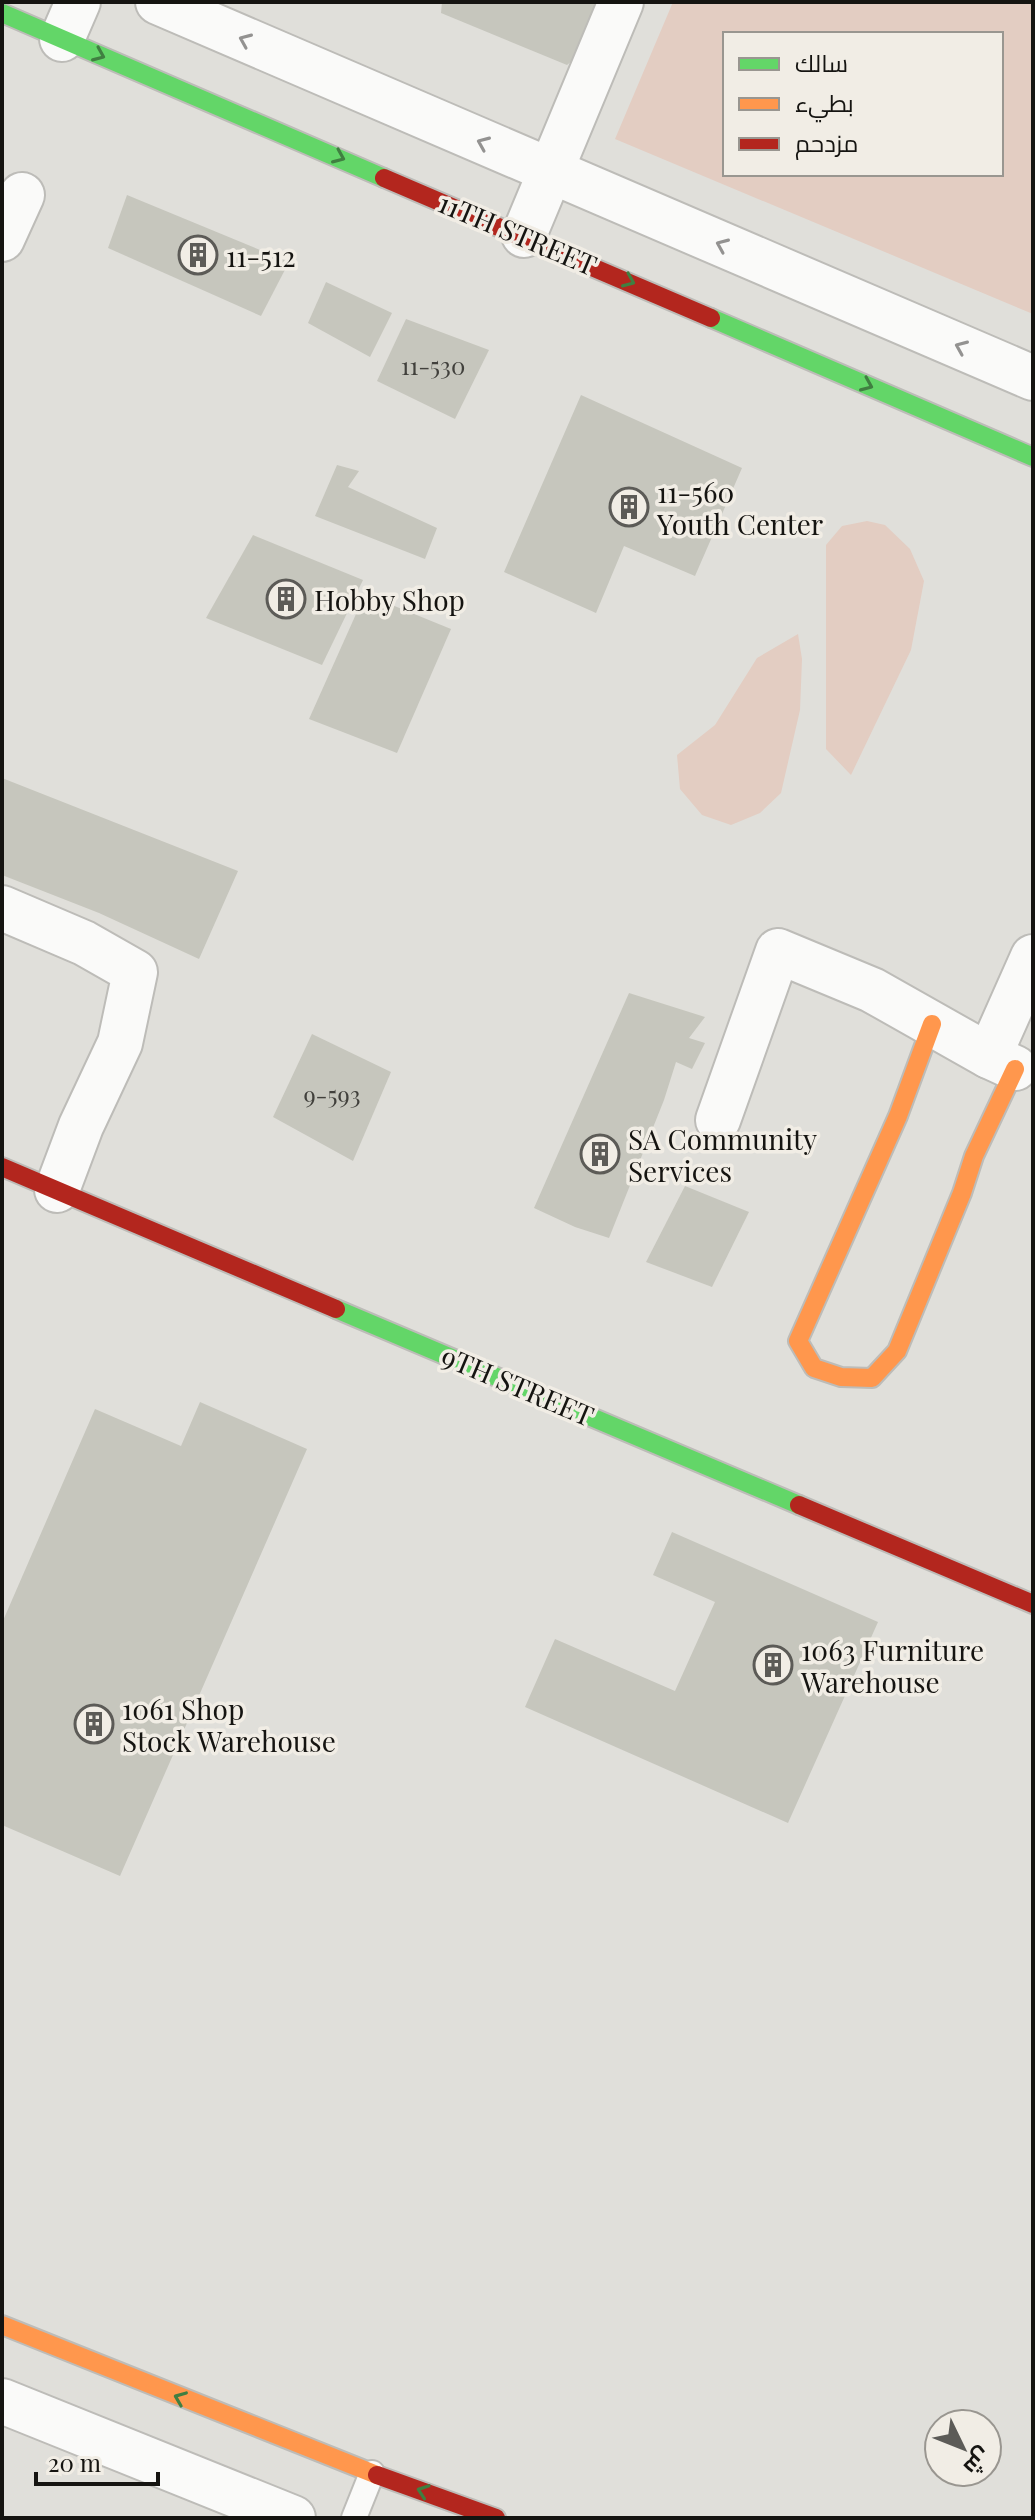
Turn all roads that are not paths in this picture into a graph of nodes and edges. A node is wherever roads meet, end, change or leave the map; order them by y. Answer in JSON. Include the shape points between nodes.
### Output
{"nodes":[{"id":1,"x":158,"y":2,"type":"edge"},
{"id":2,"x":621,"y":2,"type":"edge"},
{"id":3,"x":15,"y":11,"type":"edge"},
{"id":4,"x":70,"y":20,"type":"edge"},
{"id":5,"x":550,"y":172,"type":"junction"},
{"id":6,"x":22,"y":195,"type":"dead end"},
{"id":7,"x":524,"y":235,"type":"junction"},
{"id":8,"x":2,"y":239,"type":"edge"},
{"id":9,"x":1033,"y":378,"type":"edge"},
{"id":10,"x":1033,"y":457,"type":"edge"},
{"id":11,"x":2,"y":908,"type":"edge"},
{"id":12,"x":1033,"y":957,"type":"edge"},
{"id":13,"x":932,"y":1024,"type":"junction"},
{"id":14,"x":1012,"y":1067,"type":"edge"},
{"id":15,"x":718,"y":1120,"type":"dead end"},
{"id":16,"x":2,"y":1167,"type":"edge"},
{"id":17,"x":57,"y":1190,"type":"junction"},
{"id":18,"x":1033,"y":1604,"type":"edge"},
{"id":19,"x":2,"y":2325,"type":"edge"},
{"id":20,"x":2,"y":2401,"type":"edge"},
{"id":21,"x":372,"y":2473,"type":"junction"},
{"id":22,"x":293,"y":2518,"type":"edge"},
{"id":23,"x":354,"y":2518,"type":"edge"},
{"id":24,"x":496,"y":2518,"type":"edge"}],
"edges":[{"from":5,"to":1,"type":"street","one_way":true},
{"from":2,"to":5,"type":"street"},
{"from":3,"to":4,"type":"street","name":"11TH STREET"},
{"from":4,"to":7,"type":"street","name":"11TH STREET","one_way":true},
{"from":5,"to":7,"type":"street"},
{"from":9,"to":5,"type":"street","one_way":true},
{"from":6,"to":8,"type":"street"},
{"from":7,"to":10,"type":"street","name":"11TH STREET","one_way":true},
{"from":11,"to":17,"type":"street","via":[[84,943],[135,972],[120,1043]]},
{"from":12,"to":14,"type":"street"},
{"from":13,"to":14,"type":"street"},
{"from":13,"to":14,"type":"street","via":[[898,1116],[798,1341],[814,1368],[841,1377],[872,1378],[897,1351]]},
{"from":13,"to":15,"type":"street","via":[[872,990],[778,951]]},
{"from":16,"to":17,"type":"street","name":"9TH STREET"},
{"from":17,"to":18,"type":"street","name":"9TH STREET"},
{"from":21,"to":19,"type":"street","one_way":true},
{"from":20,"to":22,"type":"street"},
{"from":21,"to":23,"type":"lane"},
{"from":24,"to":21,"type":"street","one_way":true}]}
